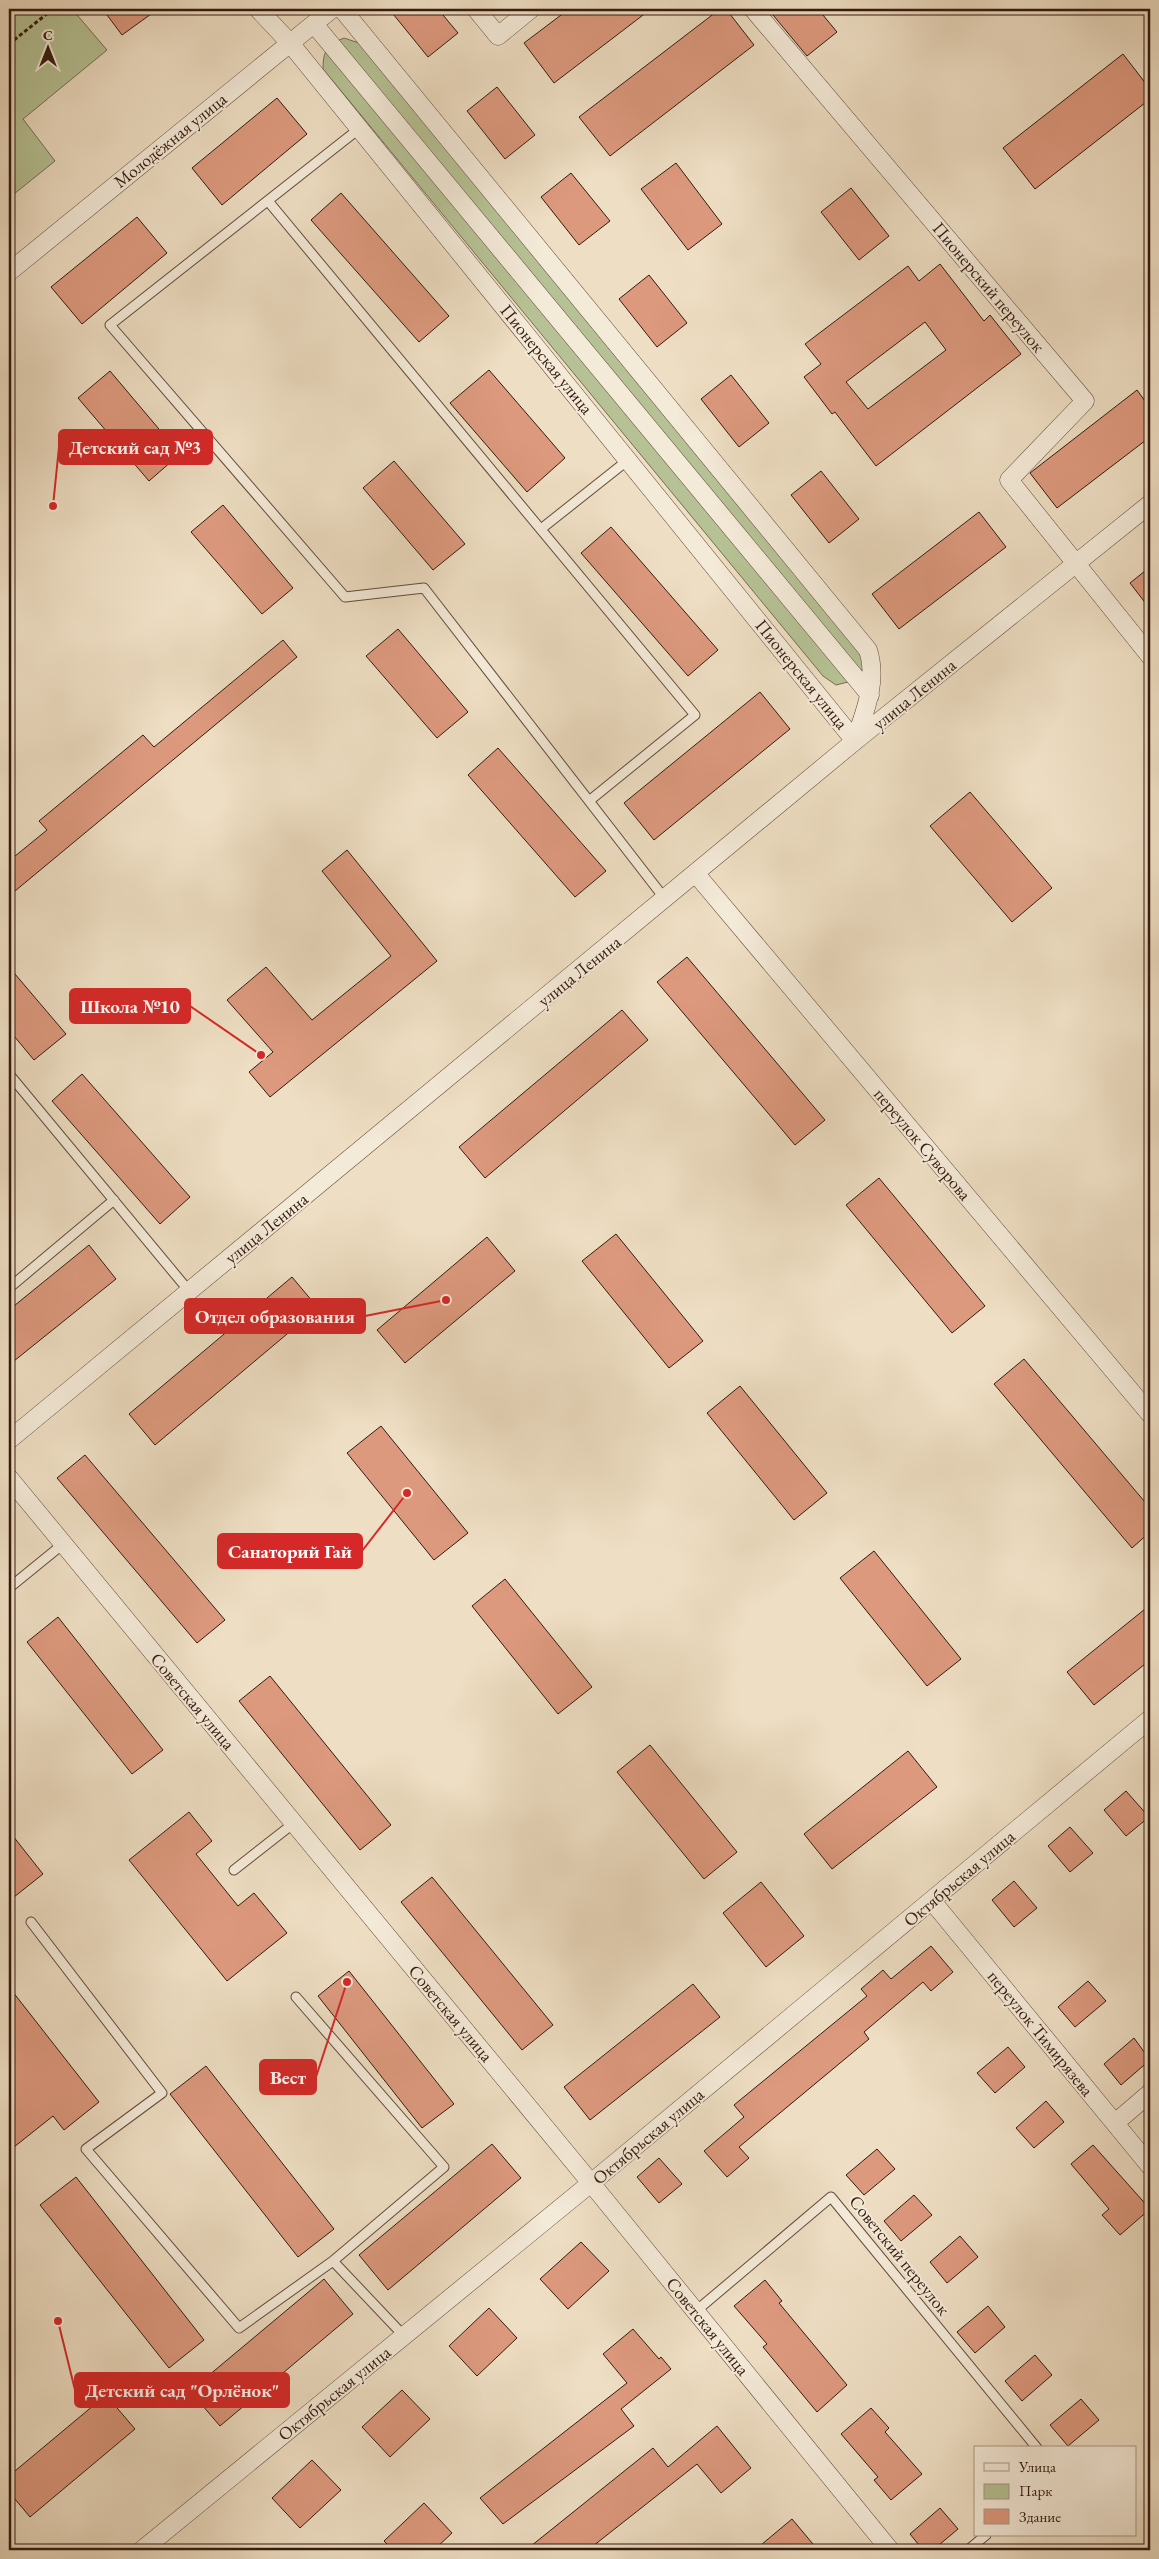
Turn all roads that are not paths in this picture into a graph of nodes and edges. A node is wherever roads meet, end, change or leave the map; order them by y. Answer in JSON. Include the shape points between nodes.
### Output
{"nodes":[{"id":1,"x":258,"y":9,"type":"edge"},
{"id":2,"x":332,"y":9,"type":"edge"},
{"id":3,"x":342,"y":9,"type":"edge"},
{"id":4,"x":476,"y":9,"type":"edge"},
{"id":5,"x":531,"y":9,"type":"edge"},
{"id":6,"x":754,"y":9,"type":"edge"},
{"id":7,"x":314,"y":24,"type":"junction"},
{"id":8,"x":290,"y":43,"type":"junction"},
{"id":9,"x":360,"y":128,"type":"junction"},
{"id":10,"x":268,"y":201,"type":"junction"},
{"id":11,"x":9,"y":272,"type":"edge"},
{"id":12,"x":628,"y":460,"type":"junction"},
{"id":13,"x":1150,"y":504,"type":"edge"},
{"id":14,"x":541,"y":530,"type":"junction"},
{"id":15,"x":1076,"y":563,"type":"junction"},
{"id":16,"x":1150,"y":656,"type":"edge"},
{"id":17,"x":870,"y":695,"type":"junction"},
{"id":18,"x":855,"y":741,"type":"junction"},
{"id":19,"x":589,"y":801,"type":"junction"},
{"id":20,"x":696,"y":874,"type":"junction"},
{"id":21,"x":666,"y":900,"type":"junction"},
{"id":22,"x":9,"y":1074,"type":"edge"},
{"id":23,"x":114,"y":1200,"type":"junction"},
{"id":24,"x":9,"y":1288,"type":"edge"},
{"id":25,"x":189,"y":1291,"type":"junction"},
{"id":26,"x":1150,"y":1414,"type":"edge"},
{"id":27,"x":9,"y":1440,"type":"edge"},
{"id":28,"x":9,"y":1478,"type":"edge"},
{"id":29,"x":63,"y":1544,"type":"junction"},
{"id":30,"x":9,"y":1588,"type":"edge"},
{"id":31,"x":1150,"y":1720,"type":"edge"},
{"id":32,"x":294,"y":1823,"type":"junction"},
{"id":33,"x":234,"y":1870,"type":"dead end"},
{"id":34,"x":932,"y":1901,"type":"junction"},
{"id":35,"x":31,"y":1922,"type":"dead end"},
{"id":36,"x":296,"y":1997,"type":"dead end"},
{"id":37,"x":1150,"y":2093,"type":"edge"},
{"id":38,"x":1115,"y":2123,"type":"junction"},
{"id":39,"x":1150,"y":2166,"type":"edge"},
{"id":40,"x":591,"y":2183,"type":"junction"},
{"id":41,"x":333,"y":2260,"type":"junction"},
{"id":42,"x":696,"y":2312,"type":"junction"},
{"id":43,"x":404,"y":2336,"type":"junction"},
{"id":44,"x":1035,"y":2446,"type":"edge"},
{"id":45,"x":985,"y":2536,"type":"edge"},
{"id":46,"x":142,"y":2550,"type":"edge"},
{"id":47,"x":890,"y":2550,"type":"edge"},
{"id":48,"x":968,"y":2550,"type":"edge"}],
"edges":[{"from":1,"to":8,"type":"street","name":"Пионерская улица"},
{"from":2,"to":7,"type":"street","name":"Молодёжная улица"},
{"from":3,"to":17,"type":"street","name":"Пионерская улица","via":[[868,650],[872,662]]},
{"from":4,"to":5,"type":"street","via":[[498,36]]},
{"from":6,"to":15,"type":"street","name":"Пионерский переулок","via":[[1085,402],[1010,480]]},
{"from":7,"to":8,"type":"street","name":"Молодёжная улица"},
{"from":7,"to":17,"type":"street"},
{"from":8,"to":9,"type":"street","name":"Пионерская улица"},
{"from":8,"to":11,"type":"street","name":"Молодёжная улица"},
{"from":9,"to":10,"type":"lane"},
{"from":9,"to":12,"type":"street","name":"Пионерская улица"},
{"from":10,"to":14,"type":"lane"},
{"from":10,"to":19,"type":"lane","via":[[110,325],[345,596],[424,588]]},
{"from":12,"to":14,"type":"lane"},
{"from":12,"to":18,"type":"street","name":"Пионерская улица"},
{"from":13,"to":15,"type":"street","name":"улица Ленина"},
{"from":14,"to":19,"type":"lane","via":[[696,715]]},
{"from":15,"to":16,"type":"street"},
{"from":15,"to":18,"type":"street","name":"улица Ленина"},
{"from":17,"to":18,"type":"street","name":"Пионерская улица"},
{"from":18,"to":20,"type":"street","name":"улица Ленина"},
{"from":19,"to":21,"type":"lane"},
{"from":20,"to":21,"type":"street","name":"улица Ленина"},
{"from":20,"to":26,"type":"street","name":"переулок Суворова"},
{"from":21,"to":25,"type":"street","name":"улица Ленина"},
{"from":22,"to":23,"type":"lane"},
{"from":23,"to":24,"type":"lane"},
{"from":23,"to":25,"type":"lane"},
{"from":25,"to":27,"type":"street","name":"улица Ленина"},
{"from":28,"to":29,"type":"street","name":"Советская улица"},
{"from":29,"to":30,"type":"lane"},
{"from":29,"to":32,"type":"street","name":"Советская улица"},
{"from":31,"to":34,"type":"street","name":"Октябрьская улица"},
{"from":32,"to":33,"type":"lane"},
{"from":32,"to":40,"type":"street","name":"Советская улица"},
{"from":34,"to":38,"type":"street","name":"переулок Тимирязева"},
{"from":34,"to":40,"type":"street","name":"Октябрьская улица"},
{"from":35,"to":41,"type":"lane","via":[[162,2093],[86,2149],[239,2328]]},
{"from":36,"to":41,"type":"lane","via":[[444,2167]]},
{"from":37,"to":38,"type":"street"},
{"from":38,"to":39,"type":"street","name":"переулок Тимирязева"},
{"from":40,"to":42,"type":"street","name":"Советская улица"},
{"from":40,"to":43,"type":"street","name":"Октябрьская улица"},
{"from":41,"to":43,"type":"lane"},
{"from":42,"to":44,"type":"lane","name":"Советский переулок","via":[[831,2197]]},
{"from":42,"to":47,"type":"street","name":"Советская улица"},
{"from":43,"to":46,"type":"street","name":"Октябрьская улица"},
{"from":45,"to":48,"type":"lane"}]}
